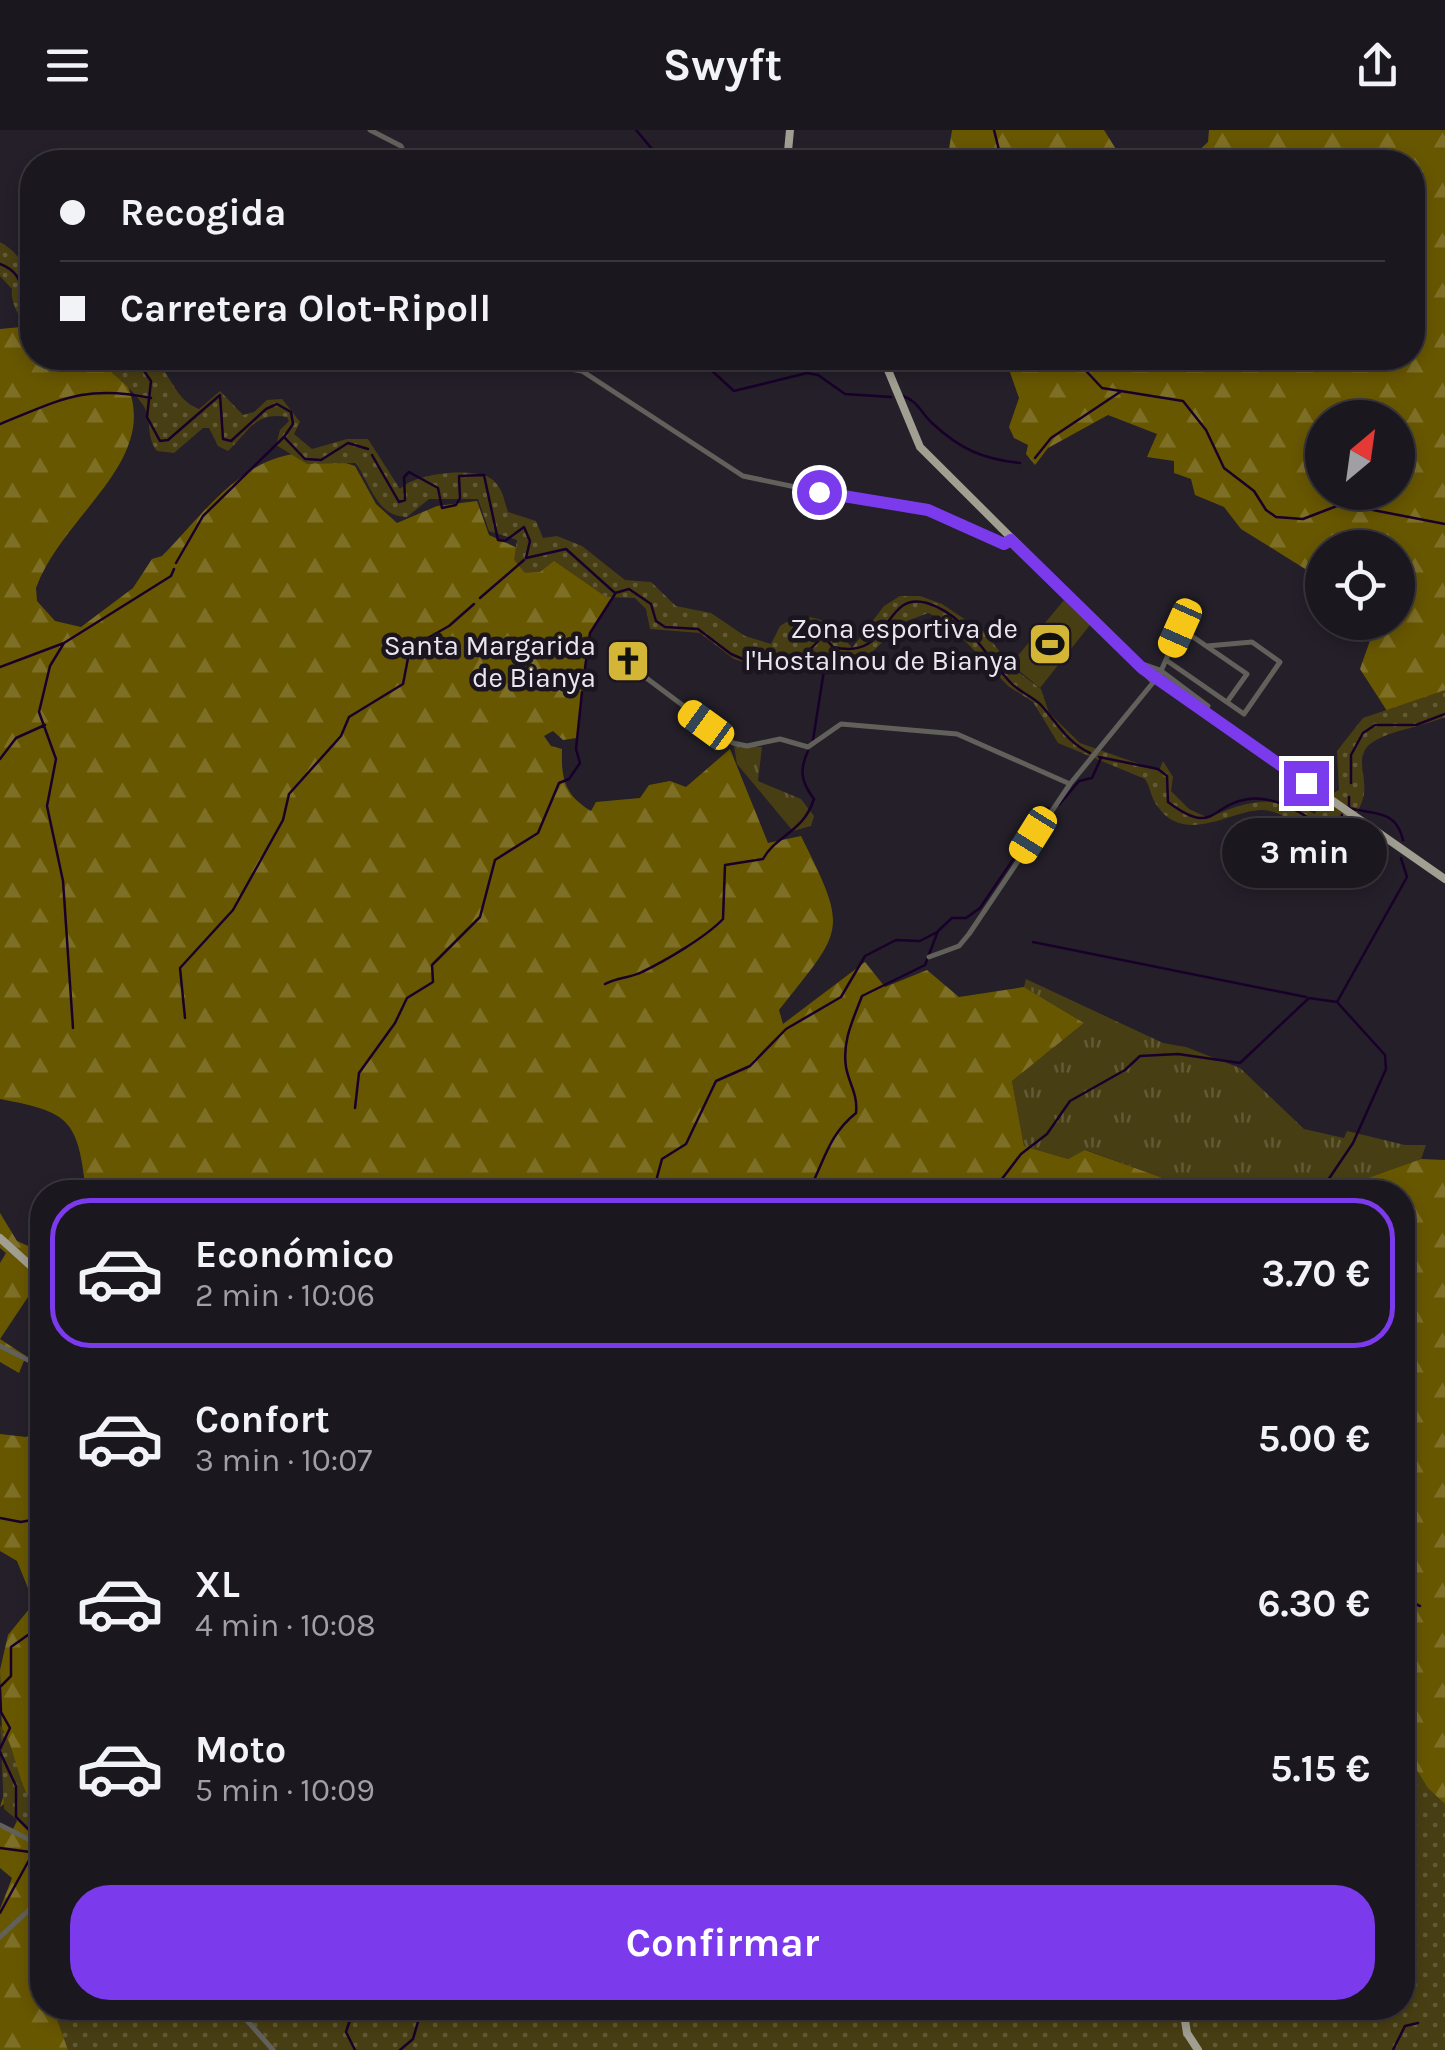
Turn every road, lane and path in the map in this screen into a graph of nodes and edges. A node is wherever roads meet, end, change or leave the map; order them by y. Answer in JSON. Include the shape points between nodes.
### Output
{"nodes":[{"id":1,"x":370,"y":130,"type":"edge"},
{"id":2,"x":405,"y":150,"type":"edge"},
{"id":3,"x":576,"y":370,"type":"edge"},
{"id":4,"x":888,"y":370,"type":"edge"},
{"id":5,"x":1011,"y":540,"type":"junction"},
{"id":6,"x":1207,"y":646,"type":"junction"},
{"id":7,"x":1158,"y":673,"type":"junction"},
{"id":8,"x":640,"y":674,"type":"dead end"},
{"id":9,"x":1227,"y":702,"type":"junction"},
{"id":10,"x":1070,"y":784,"type":"junction"},
{"id":11,"x":1445,"y":880,"type":"edge"},
{"id":12,"x":929,"y":957,"type":"dead end"},
{"id":13,"x":0,"y":1238,"type":"edge"},
{"id":14,"x":30,"y":1265,"type":"edge"},
{"id":15,"x":0,"y":1346,"type":"edge"},
{"id":16,"x":30,"y":1361,"type":"edge"},
{"id":17,"x":0,"y":1824,"type":"edge"},
{"id":18,"x":30,"y":1840,"type":"edge"},
{"id":19,"x":30,"y":1909,"type":"edge"},
{"id":20,"x":0,"y":1937,"type":"edge"},
{"id":21,"x":247,"y":2020,"type":"edge"},
{"id":22,"x":1184,"y":2020,"type":"edge"},
{"id":23,"x":274,"y":2050,"type":"edge"},
{"id":24,"x":1198,"y":2050,"type":"edge"}],
"edges":[{"from":1,"to":2,"type":"street"},
{"from":3,"to":5,"type":"street","via":[[743,476],[922,508],[1004,544]]},
{"from":4,"to":5,"type":"main road","via":[[920,447]]},
{"from":5,"to":7,"type":"main road","via":[[1133,660]]},
{"from":6,"to":7,"type":"street","via":[[1180,628]]},
{"from":6,"to":9,"type":"street","via":[[1247,674]]},
{"from":6,"to":9,"type":"street","via":[[1252,642],[1280,662],[1244,714]]},
{"from":7,"to":9,"type":"street"},
{"from":7,"to":10,"type":"street"},
{"from":7,"to":11,"type":"main road"},
{"from":8,"to":10,"type":"street","via":[[733,743],[780,739],[801,748],[841,724],[957,734]]},
{"from":10,"to":12,"type":"street","via":[[959,946]]},
{"from":13,"to":14,"type":"main road"},
{"from":15,"to":16,"type":"street"},
{"from":17,"to":18,"type":"street"},
{"from":19,"to":20,"type":"street"},
{"from":21,"to":23,"type":"street"},
{"from":22,"to":24,"type":"main road"}]}
